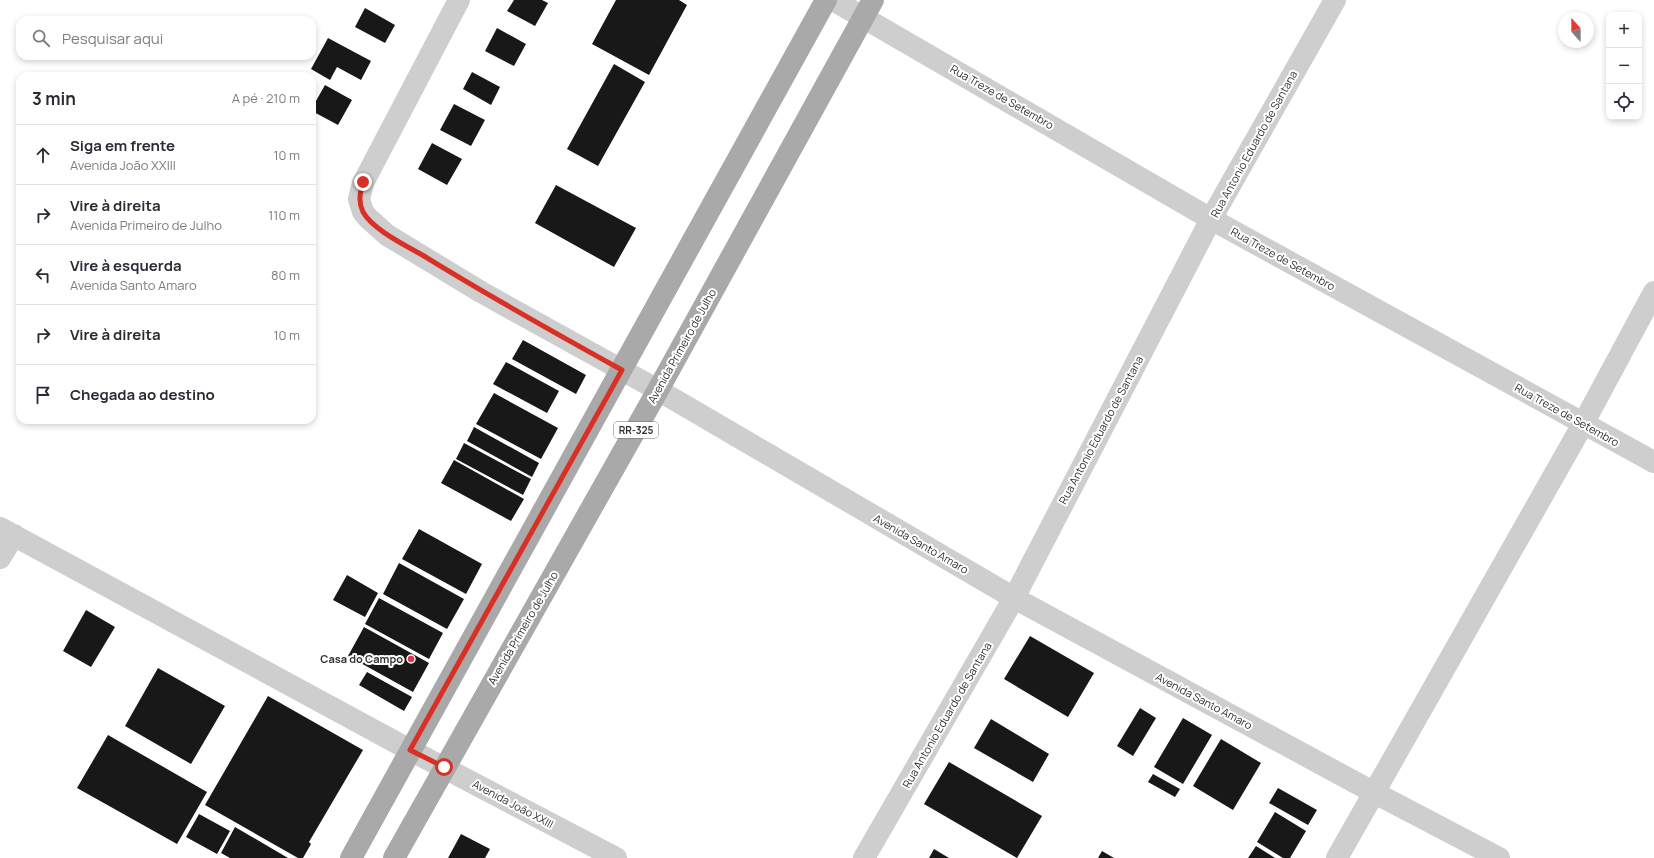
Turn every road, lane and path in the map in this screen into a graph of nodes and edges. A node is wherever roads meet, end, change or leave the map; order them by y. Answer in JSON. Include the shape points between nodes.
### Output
{"nodes":[{"id":1,"x":459,"y":0,"type":"edge"},
{"id":2,"x":826,"y":0,"type":"edge"},
{"id":3,"x":833,"y":0,"type":"edge"},
{"id":4,"x":1335,"y":0,"type":"edge"},
{"id":5,"x":868,"y":8,"type":"edge"},
{"id":6,"x":1211,"y":219,"type":"junction"},
{"id":7,"x":1654,"y":292,"type":"edge"},
{"id":8,"x":622,"y":370,"type":"junction"},
{"id":9,"x":658,"y":390,"type":"junction"},
{"id":10,"x":1583,"y":424,"type":"junction"},
{"id":11,"x":1654,"y":462,"type":"edge"},
{"id":12,"x":7,"y":531,"type":"edge"},
{"id":13,"x":0,"y":558,"type":"edge"},
{"id":14,"x":1014,"y":598,"type":"junction"},
{"id":15,"x":410,"y":750,"type":"junction"},
{"id":16,"x":444,"y":767,"type":"junction"},
{"id":17,"x":1373,"y":792,"type":"junction"},
{"id":18,"x":351,"y":858,"type":"edge"},
{"id":19,"x":394,"y":858,"type":"edge"},
{"id":20,"x":616,"y":858,"type":"edge"},
{"id":21,"x":864,"y":858,"type":"edge"},
{"id":22,"x":1337,"y":858,"type":"edge"},
{"id":23,"x":1499,"y":858,"type":"edge"}],
"edges":[{"from":1,"to":8,"type":"street","name":"Avenida Santo Amaro","via":[[368,172],[360,191],[360,204],[368,218],[387,235],[481,292]]},
{"from":2,"to":8,"type":"main road"},
{"from":3,"to":5,"type":"street","name":"Rua Treze de Setembro"},
{"from":4,"to":6,"type":"street","name":"Rua Antonio Eduardo de Santana"},
{"from":5,"to":6,"type":"street","name":"Rua Treze de Setembro"},
{"from":5,"to":9,"type":"main road","name":"Avenida Primeiro de Julho","number":"RR-325"},
{"from":6,"to":10,"type":"street","name":"Rua Treze de Setembro"},
{"from":6,"to":14,"type":"street","name":"Rua Antonio Eduardo de Santana"},
{"from":7,"to":10,"type":"street"},
{"from":8,"to":9,"type":"street","name":"Avenida Santo Amaro"},
{"from":8,"to":15,"type":"main road"},
{"from":9,"to":14,"type":"street","name":"Avenida Santo Amaro"},
{"from":9,"to":16,"type":"main road","name":"Avenida Primeiro de Julho","number":"RR-325"},
{"from":10,"to":11,"type":"street","name":"Rua Treze de Setembro"},
{"from":10,"to":17,"type":"street"},
{"from":12,"to":13,"type":"street"},
{"from":12,"to":15,"type":"street","name":"Avenida João XXIII"},
{"from":14,"to":17,"type":"street","name":"Avenida Santo Amaro"},
{"from":14,"to":21,"type":"street","name":"Rua Antonio Eduardo de Santana"},
{"from":15,"to":16,"type":"street","name":"Avenida João XXIII"},
{"from":15,"to":18,"type":"main road"},
{"from":16,"to":19,"type":"main road","name":"Avenida Primeiro de Julho","number":"RR-325"},
{"from":16,"to":20,"type":"street","name":"Avenida João XXIII"},
{"from":17,"to":22,"type":"street"},
{"from":17,"to":23,"type":"street","name":"Avenida Santo Amaro"}]}
